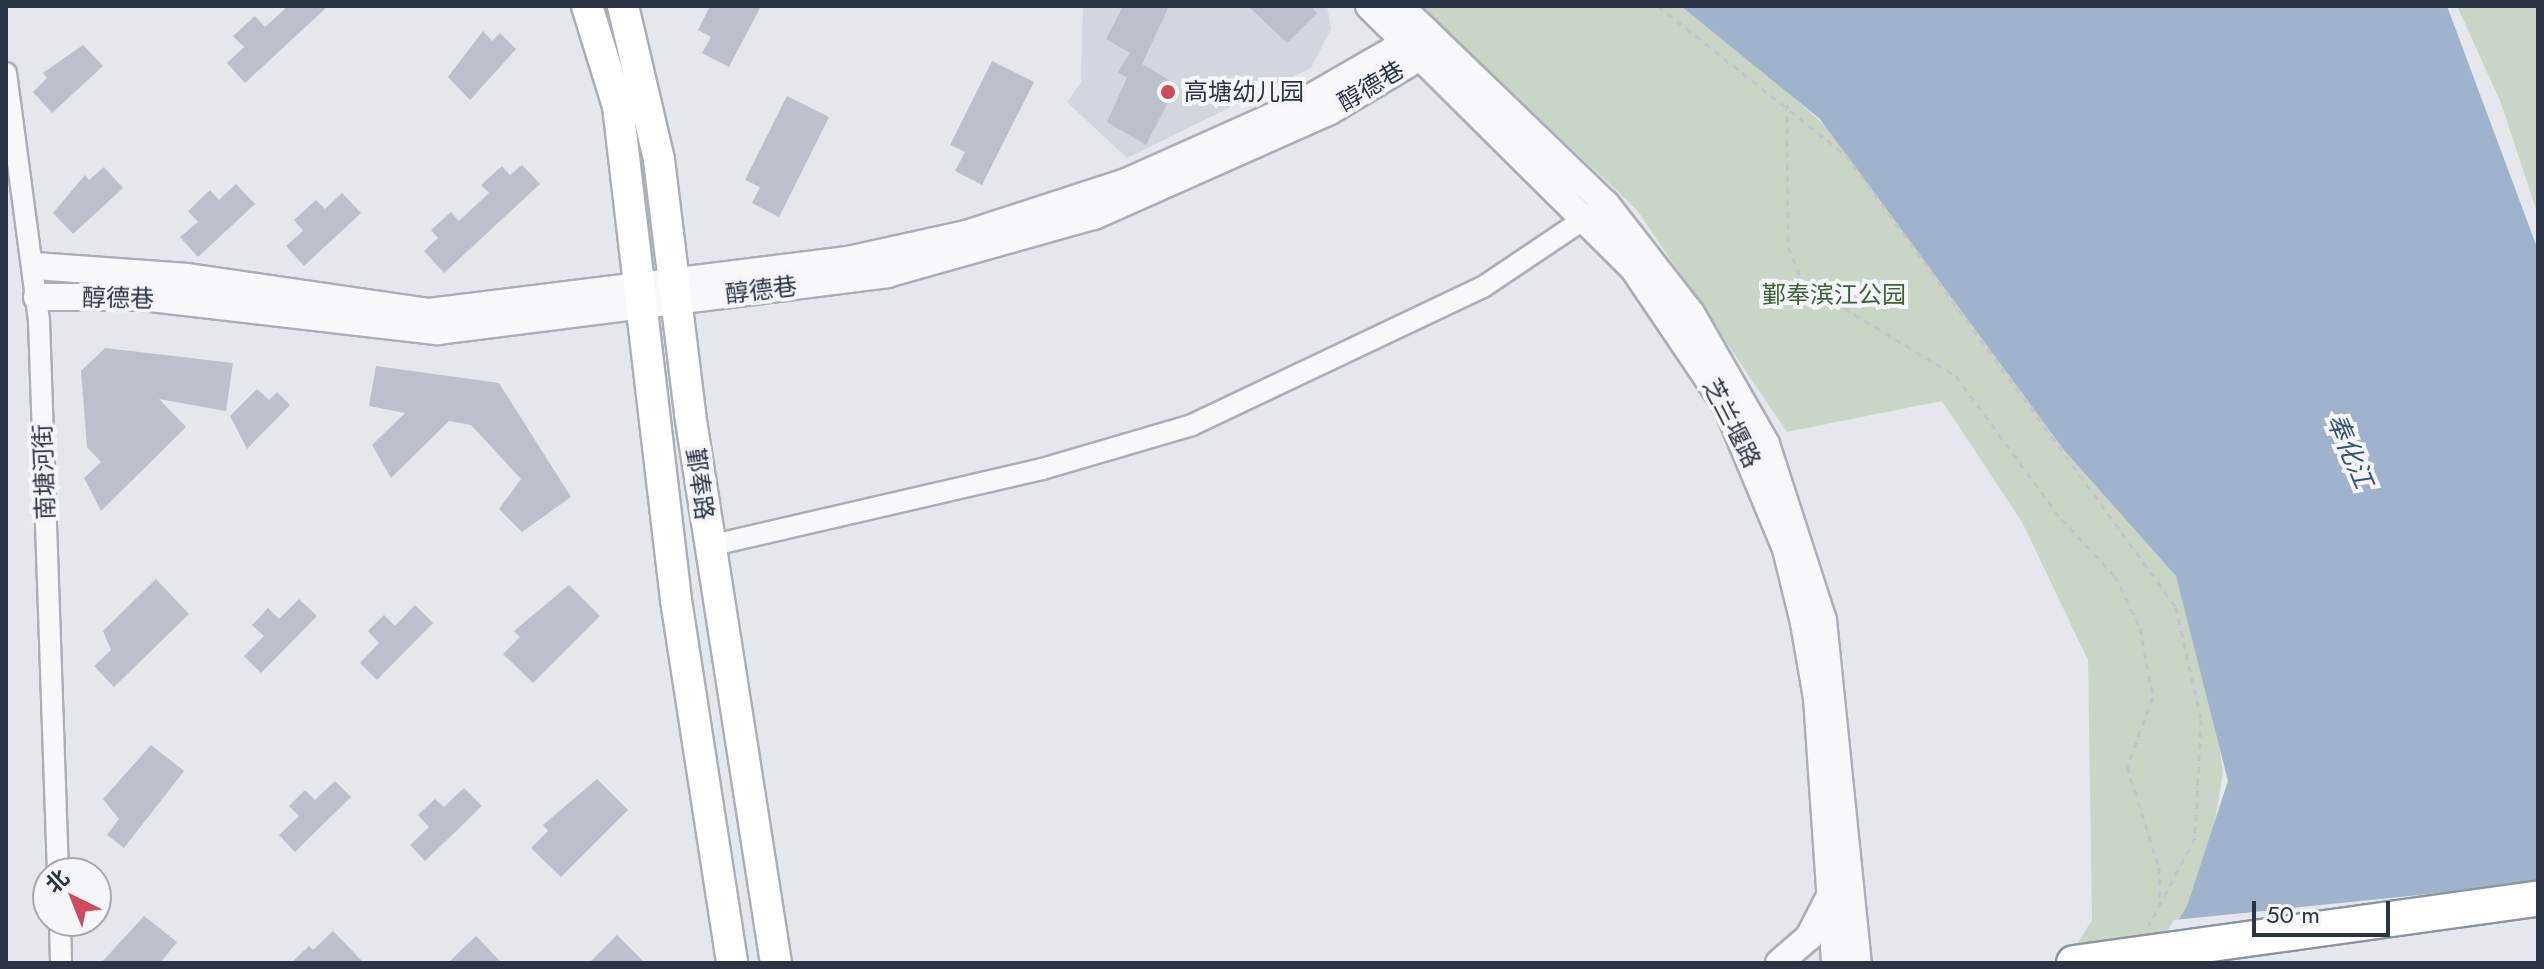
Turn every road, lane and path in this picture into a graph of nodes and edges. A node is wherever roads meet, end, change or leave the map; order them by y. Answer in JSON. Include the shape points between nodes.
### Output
{"nodes":[{"id":1,"x":587,"y":6,"type":"edge"},
{"id":2,"x":623,"y":6,"type":"edge"},
{"id":3,"x":1369,"y":6,"type":"edge"},
{"id":4,"x":1400,"y":6,"type":"edge"},
{"id":5,"x":1658,"y":6,"type":"edge"},
{"id":6,"x":1423,"y":44,"type":"junction"},
{"id":7,"x":6,"y":73,"type":"edge"},
{"id":8,"x":1787,"y":103,"type":"junction"},
{"id":9,"x":1596,"y":211,"type":"junction"},
{"id":10,"x":35,"y":266,"type":"junction"},
{"id":11,"x":674,"y":290,"type":"junction"},
{"id":12,"x":638,"y":296,"type":"junction"},
{"id":13,"x":37,"y":297,"type":"junction"},
{"id":14,"x":709,"y":546,"type":"junction"},
{"id":15,"x":57,"y":857,"type":"edge"},
{"id":16,"x":1832,"y":893,"type":"junction"},
{"id":17,"x":2538,"y":899,"type":"edge"},
{"id":18,"x":60,"y":937,"type":"edge"},
{"id":19,"x":61,"y":963,"type":"edge"},
{"id":20,"x":732,"y":963,"type":"edge"},
{"id":21,"x":776,"y":963,"type":"edge"},
{"id":22,"x":1779,"y":963,"type":"edge"},
{"id":23,"x":1835,"y":963,"type":"edge"},
{"id":24,"x":1858,"y":963,"type":"edge"},
{"id":25,"x":2074,"y":963,"type":"edge"}],
"edges":[{"from":1,"to":12,"type":"main road","name":"鄞奉路","via":[[618,106]]},
{"from":2,"to":11,"type":"main road","name":"鄞奉路","via":[[659,160]]},
{"from":3,"to":6,"type":"street","name":"芝兰堰路"},
{"from":4,"to":6,"type":"street","name":"芝兰堰路"},
{"from":5,"to":8,"type":"path"},
{"from":6,"to":9,"type":"street","name":"芝兰堰路"},
{"from":6,"to":11,"type":"street","name":"醇德巷","via":[[1330,111],[1081,220],[887,274]]},
{"from":7,"to":10,"type":"street","name":"南塘河街"},
{"from":8,"to":8,"type":"path","via":[[1846,155],[2176,607],[2201,719],[2195,838],[2160,903],[2159,867],[2127,767],[2153,697],[2140,628],[2115,576],[2061,519],[1956,376],[1803,283],[1788,247]]},
{"from":9,"to":14,"type":"street","via":[[1483,287],[1192,425],[1042,469]]},
{"from":9,"to":16,"type":"street","name":"芝兰堰路","via":[[1685,339],[1759,475],[1786,549],[1815,683]]},
{"from":9,"to":24,"type":"street","name":"芝兰堰路","via":[[1729,374],[1800,532],[1823,620],[1840,735]]},
{"from":10,"to":12,"type":"street","name":"醇德巷","via":[[188,277],[401,312]]},
{"from":10,"to":13,"type":"street","name":"南塘河街"},
{"from":11,"to":12,"type":"street","name":"醇德巷"},
{"from":11,"to":14,"type":"main road","name":"鄞奉路"},
{"from":12,"to":13,"type":"street","name":"醇德巷","via":[[404,332],[155,298]]},
{"from":12,"to":20,"type":"main road","name":"鄞奉路"},
{"from":13,"to":15,"type":"street","name":"南塘河街"},
{"from":14,"to":21,"type":"main road","name":"鄞奉路"},
{"from":16,"to":22,"type":"street","via":[[1809,937]]},
{"from":16,"to":23,"type":"street","name":"芝兰堰路"},
{"from":17,"to":25,"type":"highway","bridge":true},
{"from":18,"to":19,"type":"street"}]}
